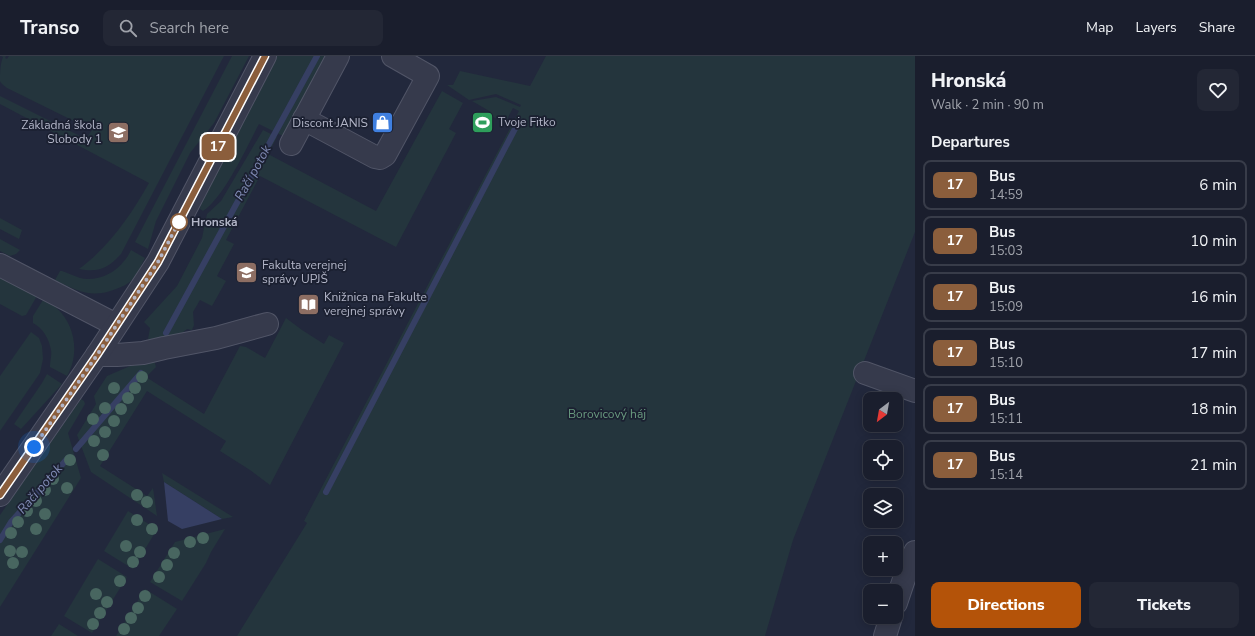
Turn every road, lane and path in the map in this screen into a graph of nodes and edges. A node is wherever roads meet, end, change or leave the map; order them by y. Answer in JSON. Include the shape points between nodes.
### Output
{"nodes":[{"id":1,"x":265,"y":56,"type":"edge"},
{"id":2,"x":338,"y":56,"type":"edge"},
{"id":3,"x":392,"y":56,"type":"edge"},
{"id":4,"x":304,"y":119,"type":"junction"},
{"id":5,"x":291,"y":144,"type":"dead end"},
{"id":6,"x":0,"y":265,"type":"edge"},
{"id":7,"x":266,"y":324,"type":"dead end"},
{"id":8,"x":116,"y":325,"type":"junction"},
{"id":9,"x":97,"y":355,"type":"junction"},
{"id":10,"x":864,"y":373,"type":"dead end"},
{"id":11,"x":915,"y":390,"type":"edge"},
{"id":12,"x":0,"y":495,"type":"edge"},
{"id":13,"x":915,"y":552,"type":"edge"},
{"id":14,"x":902,"y":584,"type":"edge"},
{"id":15,"x":889,"y":624,"type":"edge"},
{"id":16,"x":885,"y":636,"type":"edge"}],
"edges":[{"from":1,"to":8,"type":"street","via":[[158,262]]},
{"from":2,"to":4,"type":"street"},
{"from":3,"to":4,"type":"street","via":[[428,76],[385,155],[380,158]]},
{"from":4,"to":5,"type":"street"},
{"from":6,"to":8,"type":"street"},
{"from":7,"to":9,"type":"street","via":[[216,338],[143,353]]},
{"from":8,"to":9,"type":"street"},
{"from":9,"to":12,"type":"street"},
{"from":10,"to":11,"type":"street"},
{"from":13,"to":14,"type":"street"},
{"from":15,"to":16,"type":"street"}]}
